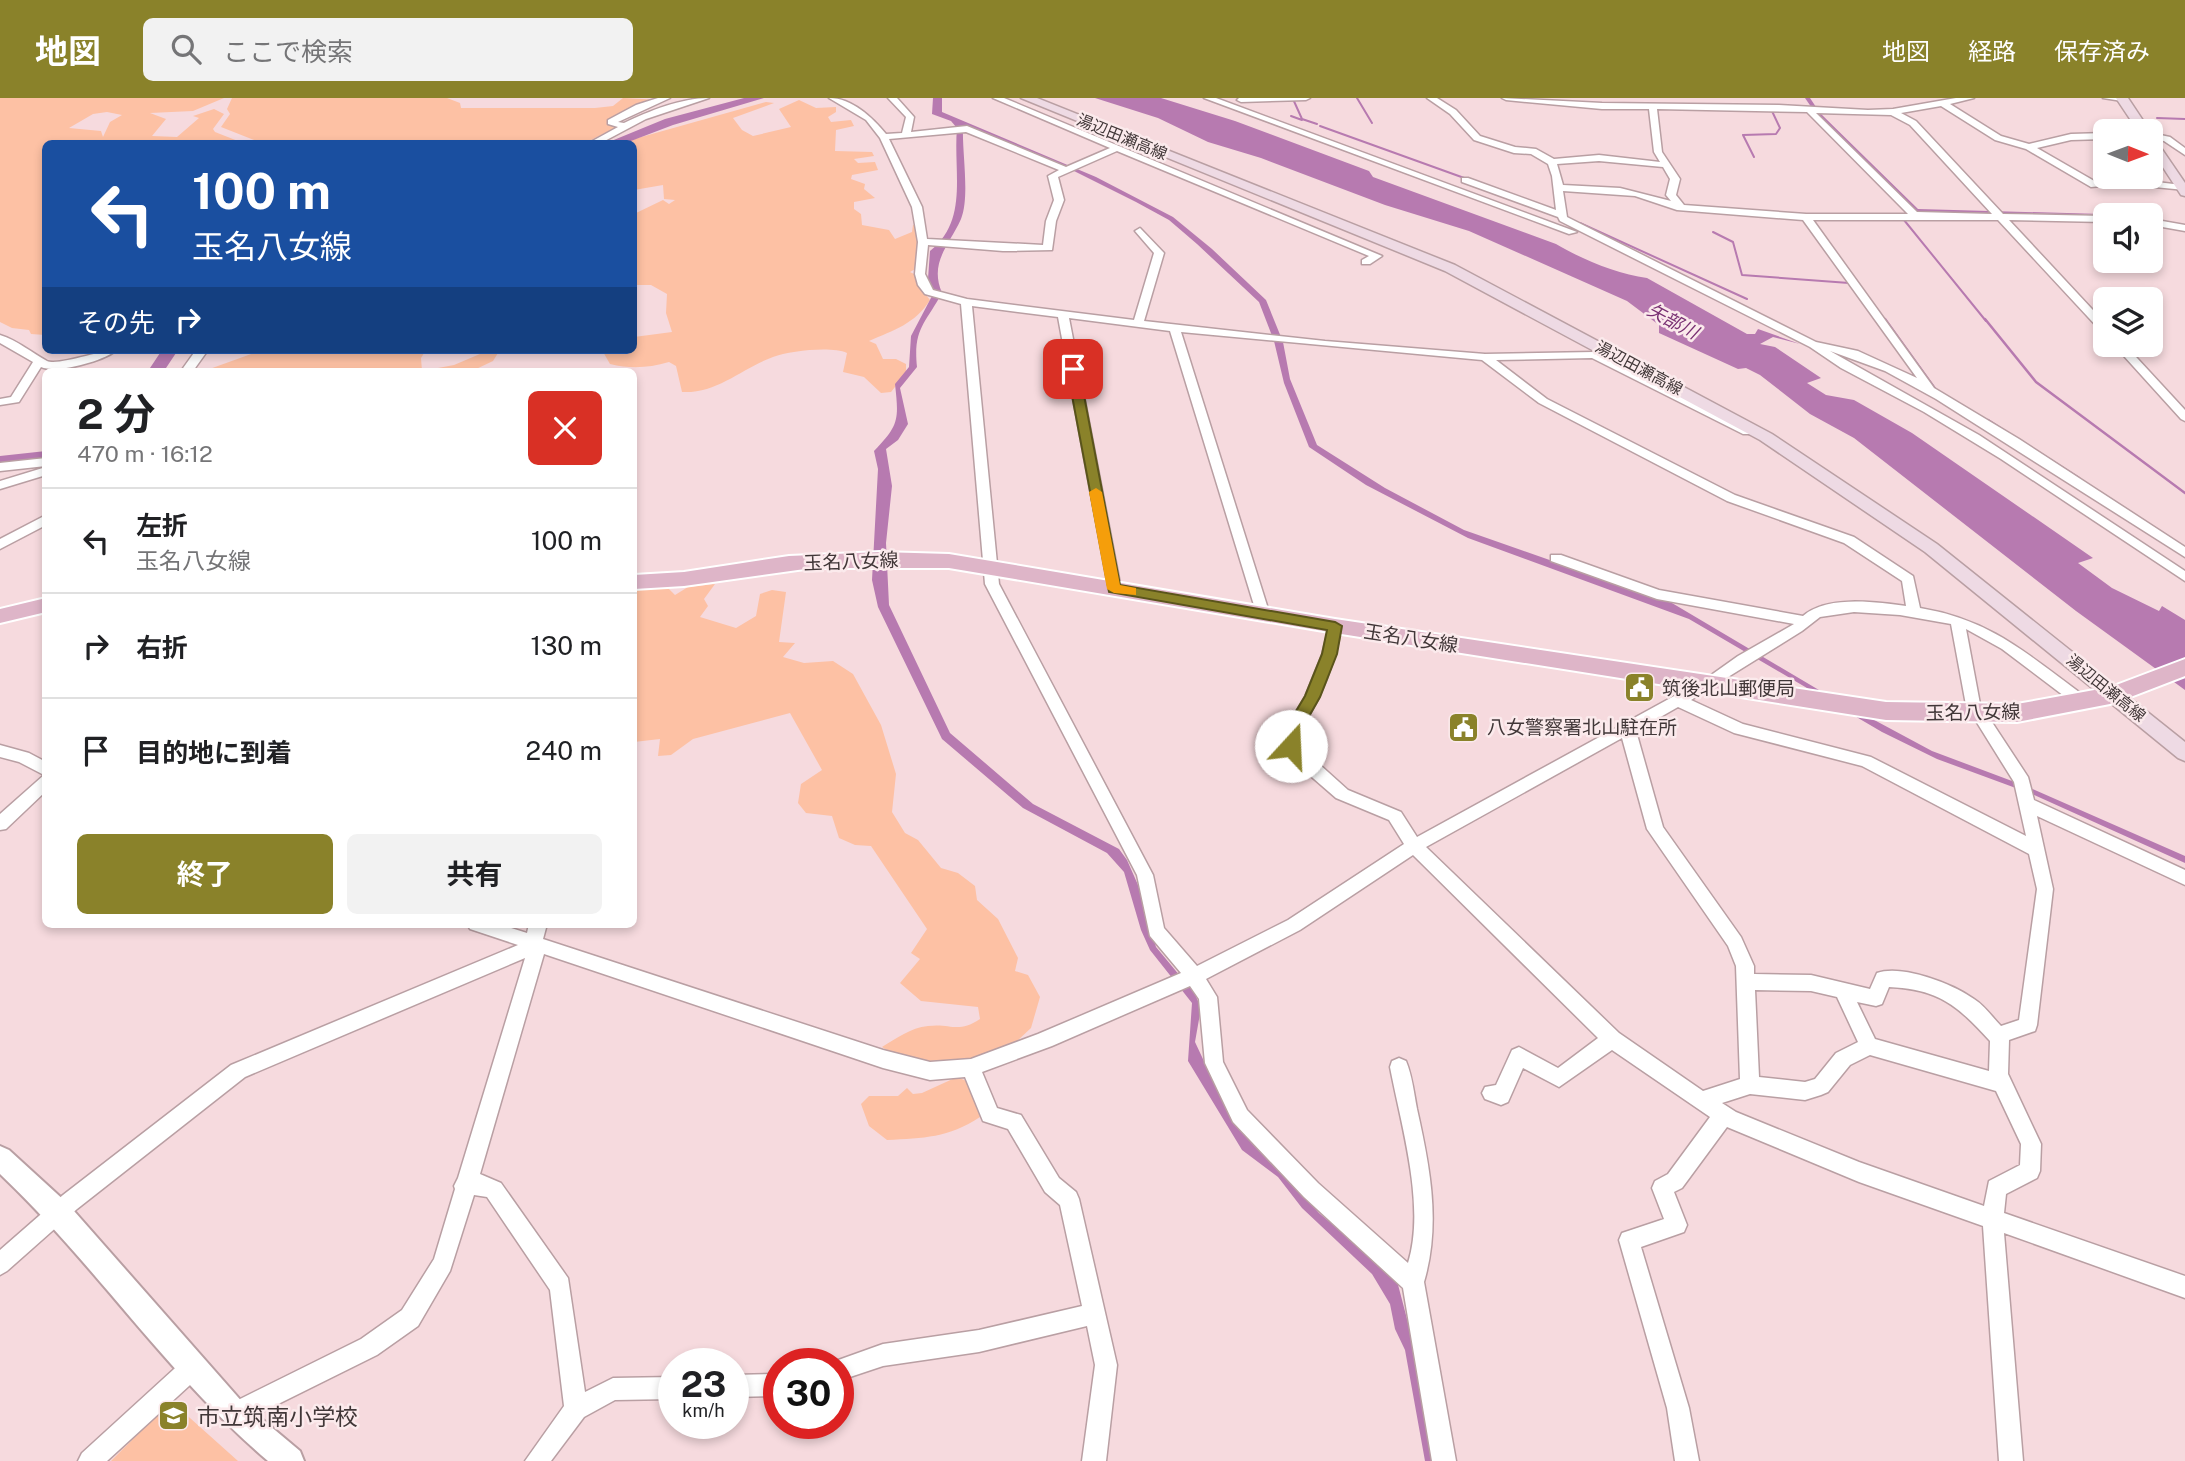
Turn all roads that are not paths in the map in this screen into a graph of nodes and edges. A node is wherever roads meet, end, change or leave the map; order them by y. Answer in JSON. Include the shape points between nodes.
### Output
{"nodes":[{"id":1,"x":666,"y":98,"type":"edge"},
{"id":2,"x":705,"y":98,"type":"edge"},
{"id":3,"x":833,"y":98,"type":"edge"},
{"id":4,"x":892,"y":98,"type":"edge"},
{"id":5,"x":998,"y":98,"type":"edge"},
{"id":6,"x":1027,"y":98,"type":"edge"},
{"id":7,"x":1208,"y":98,"type":"edge"},
{"id":8,"x":1281,"y":98,"type":"edge"},
{"id":9,"x":1306,"y":98,"type":"edge"},
{"id":10,"x":1431,"y":98,"type":"edge"},
{"id":11,"x":1506,"y":98,"type":"edge"},
{"id":12,"x":1721,"y":98,"type":"edge"},
{"id":13,"x":1815,"y":98,"type":"edge"},
{"id":14,"x":1970,"y":98,"type":"edge"},
{"id":15,"x":2107,"y":98,"type":"edge"},
{"id":16,"x":2122,"y":98,"type":"edge"},
{"id":17,"x":1239,"y":99,"type":"edge"},
{"id":18,"x":1535,"y":99,"type":"edge"},
{"id":19,"x":1943,"y":103,"type":"junction"},
{"id":20,"x":1653,"y":108,"type":"junction"},
{"id":21,"x":1732,"y":109,"type":"junction"},
{"id":22,"x":1810,"y":111,"type":"junction"},
{"id":23,"x":1825,"y":112,"type":"junction"},
{"id":24,"x":1893,"y":112,"type":"junction"},
{"id":25,"x":2136,"y":119,"type":"edge"},
{"id":26,"x":624,"y":126,"type":"junction"},
{"id":27,"x":906,"y":134,"type":"junction"},
{"id":28,"x":2093,"y":136,"type":"edge"},
{"id":29,"x":884,"y":137,"type":"junction"},
{"id":30,"x":2163,"y":139,"type":"edge"},
{"id":31,"x":598,"y":140,"type":"edge"},
{"id":32,"x":2029,"y":147,"type":"junction"},
{"id":33,"x":1117,"y":148,"type":"junction"},
{"id":34,"x":2185,"y":152,"type":"edge"},
{"id":35,"x":2163,"y":157,"type":"edge"},
{"id":36,"x":1552,"y":162,"type":"junction"},
{"id":37,"x":1418,"y":163,"type":"dead end"},
{"id":38,"x":1667,"y":165,"type":"junction"},
{"id":39,"x":1068,"y":168,"type":"junction"},
{"id":40,"x":1457,"y":177,"type":"dead end"},
{"id":41,"x":1561,"y":188,"type":"junction"},
{"id":42,"x":2183,"y":188,"type":"edge"},
{"id":43,"x":1680,"y":206,"type":"junction"},
{"id":44,"x":1997,"y":214,"type":"junction"},
{"id":45,"x":1562,"y":215,"type":"junction"},
{"id":46,"x":1914,"y":215,"type":"junction"},
{"id":47,"x":1806,"y":217,"type":"junction"},
{"id":48,"x":2093,"y":218,"type":"edge"},
{"id":49,"x":2163,"y":224,"type":"edge"},
{"id":50,"x":2185,"y":229,"type":"edge"},
{"id":51,"x":1140,"y":230,"type":"dead end"},
{"id":52,"x":923,"y":242,"type":"junction"},
{"id":53,"x":1614,"y":246,"type":"junction"},
{"id":54,"x":1366,"y":262,"type":"dead end"},
{"id":55,"x":966,"y":302,"type":"junction"},
{"id":56,"x":1063,"y":314,"type":"junction"},
{"id":57,"x":2093,"y":316,"type":"edge"},
{"id":58,"x":1138,"y":324,"type":"junction"},
{"id":59,"x":1175,"y":329,"type":"junction"},
{"id":60,"x":0,"y":338,"type":"edge"},
{"id":61,"x":1814,"y":345,"type":"junction"},
{"id":62,"x":99,"y":354,"type":"edge"},
{"id":63,"x":1485,"y":357,"type":"junction"},
{"id":64,"x":2130,"y":357,"type":"edge"},
{"id":65,"x":40,"y":360,"type":"junction"},
{"id":66,"x":1933,"y":392,"type":"junction"},
{"id":67,"x":0,"y":402,"type":"edge"},
{"id":68,"x":2185,"y":416,"type":"edge"},
{"id":69,"x":1766,"y":437,"type":"junction"},
{"id":70,"x":42,"y":462,"type":"edge"},
{"id":71,"x":0,"y":467,"type":"edge"},
{"id":72,"x":42,"y":472,"type":"edge"},
{"id":73,"x":0,"y":485,"type":"edge"},
{"id":74,"x":42,"y":521,"type":"edge"},
{"id":75,"x":0,"y":545,"type":"edge"},
{"id":76,"x":2185,"y":553,"type":"edge"},
{"id":77,"x":1556,"y":558,"type":"dead end"},
{"id":78,"x":989,"y":568,"type":"junction"},
{"id":79,"x":2185,"y":577,"type":"edge"},
{"id":80,"x":637,"y":582,"type":"edge"},
{"id":81,"x":1114,"y":589,"type":"junction"},
{"id":82,"x":42,"y":606,"type":"edge"},
{"id":83,"x":1262,"y":612,"type":"junction"},
{"id":84,"x":1914,"y":612,"type":"junction"},
{"id":85,"x":0,"y":616,"type":"edge"},
{"id":86,"x":1806,"y":621,"type":"junction"},
{"id":87,"x":1957,"y":621,"type":"junction"},
{"id":88,"x":1335,"y":626,"type":"junction"},
{"id":89,"x":2185,"y":667,"type":"edge"},
{"id":90,"x":1712,"y":682,"type":"junction"},
{"id":91,"x":2120,"y":693,"type":"junction"},
{"id":92,"x":1678,"y":701,"type":"junction"},
{"id":93,"x":2081,"y":701,"type":"junction"},
{"id":94,"x":1978,"y":714,"type":"junction"},
{"id":95,"x":1628,"y":730,"type":"junction"},
{"id":96,"x":0,"y":751,"type":"edge"},
{"id":97,"x":2185,"y":753,"type":"edge"},
{"id":98,"x":42,"y":768,"type":"edge"},
{"id":99,"x":42,"y":785,"type":"edge"},
{"id":100,"x":2024,"y":792,"type":"junction"},
{"id":101,"x":0,"y":824,"type":"edge"},
{"id":102,"x":1414,"y":846,"type":"junction"},
{"id":103,"x":2037,"y":850,"type":"junction"},
{"id":104,"x":2185,"y":878,"type":"edge"},
{"id":105,"x":487,"y":928,"type":"edge"},
{"id":106,"x":537,"y":928,"type":"edge"},
{"id":107,"x":535,"y":944,"type":"junction"},
{"id":108,"x":1184,"y":980,"type":"junction"},
{"id":109,"x":1746,"y":982,"type":"junction"},
{"id":110,"x":1842,"y":989,"type":"junction"},
{"id":111,"x":2000,"y":1038,"type":"junction"},
{"id":112,"x":1612,"y":1039,"type":"junction"},
{"id":113,"x":1869,"y":1046,"type":"junction"},
{"id":114,"x":971,"y":1068,"type":"junction"},
{"id":115,"x":1399,"y":1068,"type":"dead end"},
{"id":116,"x":1750,"y":1085,"type":"junction"},
{"id":117,"x":2005,"y":1085,"type":"junction"},
{"id":118,"x":1492,"y":1093,"type":"dead end"},
{"id":119,"x":1702,"y":1100,"type":"junction"},
{"id":120,"x":1724,"y":1115,"type":"junction"},
{"id":121,"x":0,"y":1158,"type":"edge"},
{"id":122,"x":464,"y":1186,"type":"junction"},
{"id":123,"x":58,"y":1212,"type":"junction"},
{"id":124,"x":1993,"y":1221,"type":"junction"},
{"id":125,"x":0,"y":1264,"type":"edge"},
{"id":126,"x":1413,"y":1282,"type":"junction"},
{"id":127,"x":2185,"y":1287,"type":"edge"},
{"id":128,"x":1093,"y":1314,"type":"junction"},
{"id":129,"x":854,"y":1365,"type":"edge"},
{"id":130,"x":193,"y":1367,"type":"junction"},
{"id":131,"x":658,"y":1388,"type":"edge"},
{"id":132,"x":576,"y":1409,"type":"junction"},
{"id":133,"x":234,"y":1414,"type":"junction"},
{"id":134,"x":90,"y":1461,"type":"edge"},
{"id":135,"x":290,"y":1461,"type":"edge"},
{"id":136,"x":537,"y":1461,"type":"edge"},
{"id":137,"x":1094,"y":1461,"type":"edge"},
{"id":138,"x":1444,"y":1461,"type":"edge"},
{"id":139,"x":1688,"y":1461,"type":"edge"},
{"id":140,"x":2011,"y":1461,"type":"edge"}],
"edges":[{"from":1,"to":26,"type":"street","via":[[611,122]]},
{"from":2,"to":26,"type":"street"},
{"from":3,"to":29,"type":"street","via":[[869,118]]},
{"from":4,"to":27,"type":"street","via":[[910,117]]},
{"from":5,"to":33,"type":"street"},
{"from":6,"to":69,"type":"main road","name":"湯辺田瀬高線","via":[[1450,268]]},
{"from":7,"to":53,"type":"street"},
{"from":8,"to":9,"type":"street"},
{"from":8,"to":17,"type":"street"},
{"from":10,"to":36,"type":"street","via":[[1453,112],[1477,138],[1533,152]]},
{"from":11,"to":18,"type":"street"},
{"from":12,"to":21,"type":"street"},
{"from":13,"to":23,"type":"street"},
{"from":14,"to":19,"type":"street"},
{"from":15,"to":16,"type":"street"},
{"from":16,"to":25,"type":"main road"},
{"from":17,"to":37,"type":"street"},
{"from":18,"to":20,"type":"street"},
{"from":19,"to":24,"type":"street"},
{"from":19,"to":32,"type":"street","via":[[1998,138]]},
{"from":20,"to":21,"type":"street"},
{"from":20,"to":38,"type":"street","via":[[1657,147]]},
{"from":21,"to":22,"type":"street"},
{"from":22,"to":23,"type":"street"},
{"from":22,"to":46,"type":"street"},
{"from":23,"to":24,"type":"street"},
{"from":24,"to":44,"type":"street","via":[[1913,123]]},
{"from":26,"to":31,"type":"street"},
{"from":27,"to":29,"type":"street"},
{"from":27,"to":39,"type":"street","via":[[967,129]]},
{"from":28,"to":32,"type":"street"},
{"from":29,"to":52,"type":"street","via":[[918,207]]},
{"from":30,"to":34,"type":"street"},
{"from":32,"to":42,"type":"street","via":[[2094,185],[2123,181]]},
{"from":33,"to":39,"type":"street"},
{"from":33,"to":54,"type":"street","via":[[1377,256]]},
{"from":35,"to":42,"type":"main road"},
{"from":36,"to":38,"type":"street","via":[[1599,158]]},
{"from":36,"to":41,"type":"street"},
{"from":38,"to":43,"type":"street","via":[[1675,179],[1671,195]]},
{"from":39,"to":52,"type":"street","via":[[1052,178],[1059,200],[1048,248]]},
{"from":40,"to":45,"type":"street"},
{"from":41,"to":43,"type":"street","via":[[1611,188]]},
{"from":41,"to":45,"type":"street"},
{"from":43,"to":47,"type":"street"},
{"from":44,"to":46,"type":"street"},
{"from":44,"to":48,"type":"street"},
{"from":44,"to":57,"type":"street"},
{"from":45,"to":53,"type":"street"},
{"from":46,"to":47,"type":"street"},
{"from":47,"to":66,"type":"street"},
{"from":49,"to":50,"type":"street"},
{"from":51,"to":58,"type":"street","via":[[1159,253]]},
{"from":52,"to":55,"type":"street","via":[[923,285],[929,292]]},
{"from":53,"to":61,"type":"street"},
{"from":55,"to":56,"type":"street"},
{"from":55,"to":78,"type":"street"},
{"from":56,"to":58,"type":"street"},
{"from":56,"to":81,"type":"street"},
{"from":58,"to":59,"type":"street"},
{"from":59,"to":63,"type":"street"},
{"from":59,"to":83,"type":"street"},
{"from":60,"to":65,"type":"street"},
{"from":61,"to":66,"type":"street","via":[[1858,354]]},
{"from":61,"to":79,"type":"street","via":[[2007,457]]},
{"from":62,"to":65,"type":"street","via":[[66,365],[48,366]]},
{"from":63,"to":69,"type":"street","via":[[1594,355],[1726,422]]},
{"from":63,"to":84,"type":"street","via":[[1544,401],[1731,498],[1849,540],[1908,579]]},
{"from":64,"to":68,"type":"street"},
{"from":65,"to":67,"type":"street","via":[[15,400]]},
{"from":66,"to":76,"type":"street"},
{"from":69,"to":91,"type":"main road","name":"湯辺田瀬高線","via":[[1931,548]]},
{"from":70,"to":71,"type":"street"},
{"from":72,"to":73,"type":"street"},
{"from":74,"to":75,"type":"street"},
{"from":77,"to":86,"type":"street","via":[[1657,594]]},
{"from":78,"to":80,"type":"main road","name":"玉名八女線","via":[[880,558]]},
{"from":78,"to":81,"type":"main road","name":"玉名八女線"},
{"from":78,"to":108,"type":"street","via":[[998,596],[1146,875],[1156,931]]},
{"from":81,"to":83,"type":"main road","name":"玉名八女線"},
{"from":82,"to":85,"type":"main road"},
{"from":83,"to":88,"type":"main road","name":"玉名八女線"},
{"from":84,"to":86,"type":"street","via":[[1832,608]]},
{"from":84,"to":87,"type":"street"},
{"from":86,"to":90,"type":"street"},
{"from":87,"to":93,"type":"street","via":[[1980,630]]},
{"from":87,"to":94,"type":"street"},
{"from":88,"to":90,"type":"main road","name":"玉名八女線"},
{"from":88,"to":102,"type":"street","via":[[1312,697],[1291,733],[1291,746],[1342,794],[1395,816]]},
{"from":89,"to":91,"type":"main road","name":"玉名八女線"},
{"from":90,"to":92,"type":"street"},
{"from":90,"to":94,"type":"main road","name":"玉名八女線","via":[[1857,707]]},
{"from":91,"to":93,"type":"main road","name":"玉名八女線"},
{"from":91,"to":97,"type":"main road","name":"湯辺田瀬高線"},
{"from":92,"to":95,"type":"street"},
{"from":92,"to":103,"type":"street","via":[[1739,729],[1866,761]]},
{"from":93,"to":94,"type":"main road","name":"玉名八女線","via":[[2017,713]]},
{"from":94,"to":100,"type":"street"},
{"from":95,"to":102,"type":"street"},
{"from":95,"to":109,"type":"street","via":[[1655,829],[1735,942]]},
{"from":96,"to":98,"type":"street"},
{"from":99,"to":101,"type":"street"},
{"from":100,"to":103,"type":"street"},
{"from":100,"to":104,"type":"street"},
{"from":102,"to":108,"type":"street","via":[[1294,925]]},
{"from":102,"to":112,"type":"street"},
{"from":103,"to":111,"type":"street","via":[[2045,889],[2028,1025]]},
{"from":105,"to":107,"type":"street"},
{"from":106,"to":107,"type":"street"},
{"from":107,"to":114,"type":"street","via":[[883,1059],[930,1071]]},
{"from":107,"to":122,"type":"street"},
{"from":107,"to":123,"type":"street","via":[[238,1071]]},
{"from":108,"to":114,"type":"street"},
{"from":108,"to":126,"type":"street","via":[[1208,997],[1214,1063],[1240,1116],[1311,1190]]},
{"from":109,"to":110,"type":"street"},
{"from":109,"to":116,"type":"street"},
{"from":110,"to":111,"type":"street","via":[[1876,998],[1883,979],[1896,978],[1958,998],[1976,1010]]},
{"from":110,"to":113,"type":"street"},
{"from":111,"to":117,"type":"street","via":[[1998,1074]]},
{"from":112,"to":118,"type":"street","via":[[1559,1078],[1519,1056],[1501,1096]]},
{"from":112,"to":119,"type":"street"},
{"from":113,"to":116,"type":"street","via":[[1843,1059],[1821,1086],[1805,1091]]},
{"from":113,"to":117,"type":"street"},
{"from":114,"to":128,"type":"street","via":[[990,1115],[1014,1122],[1052,1185],[1069,1199]]},
{"from":115,"to":126,"type":"street","via":[[1423,1205],[1420,1265]]},
{"from":116,"to":119,"type":"street"},
{"from":117,"to":124,"type":"street","via":[[2031,1144],[2030,1171],[1996,1188]]},
{"from":119,"to":120,"type":"street"},
{"from":120,"to":124,"type":"street","via":[[1859,1172]]},
{"from":120,"to":139,"type":"street","via":[[1675,1181],[1662,1188],[1677,1225],[1629,1240],[1678,1408]]},
{"from":121,"to":123,"type":"street"},
{"from":122,"to":132,"type":"street","via":[[481,1184],[494,1189],[560,1286]]},
{"from":122,"to":133,"type":"street","via":[[443,1264],[410,1318],[369,1347]]},
{"from":123,"to":125,"type":"street"},
{"from":123,"to":130,"type":"street"},
{"from":124,"to":127,"type":"street"},
{"from":124,"to":140,"type":"street"},
{"from":126,"to":138,"type":"street"},
{"from":128,"to":129,"type":"street"},
{"from":128,"to":137,"type":"street","via":[[1106,1365]]},
{"from":130,"to":133,"type":"street"},
{"from":130,"to":134,"type":"street"},
{"from":131,"to":132,"type":"street","via":[[613,1389]]},
{"from":132,"to":136,"type":"street"},
{"from":133,"to":135,"type":"street"}]}
